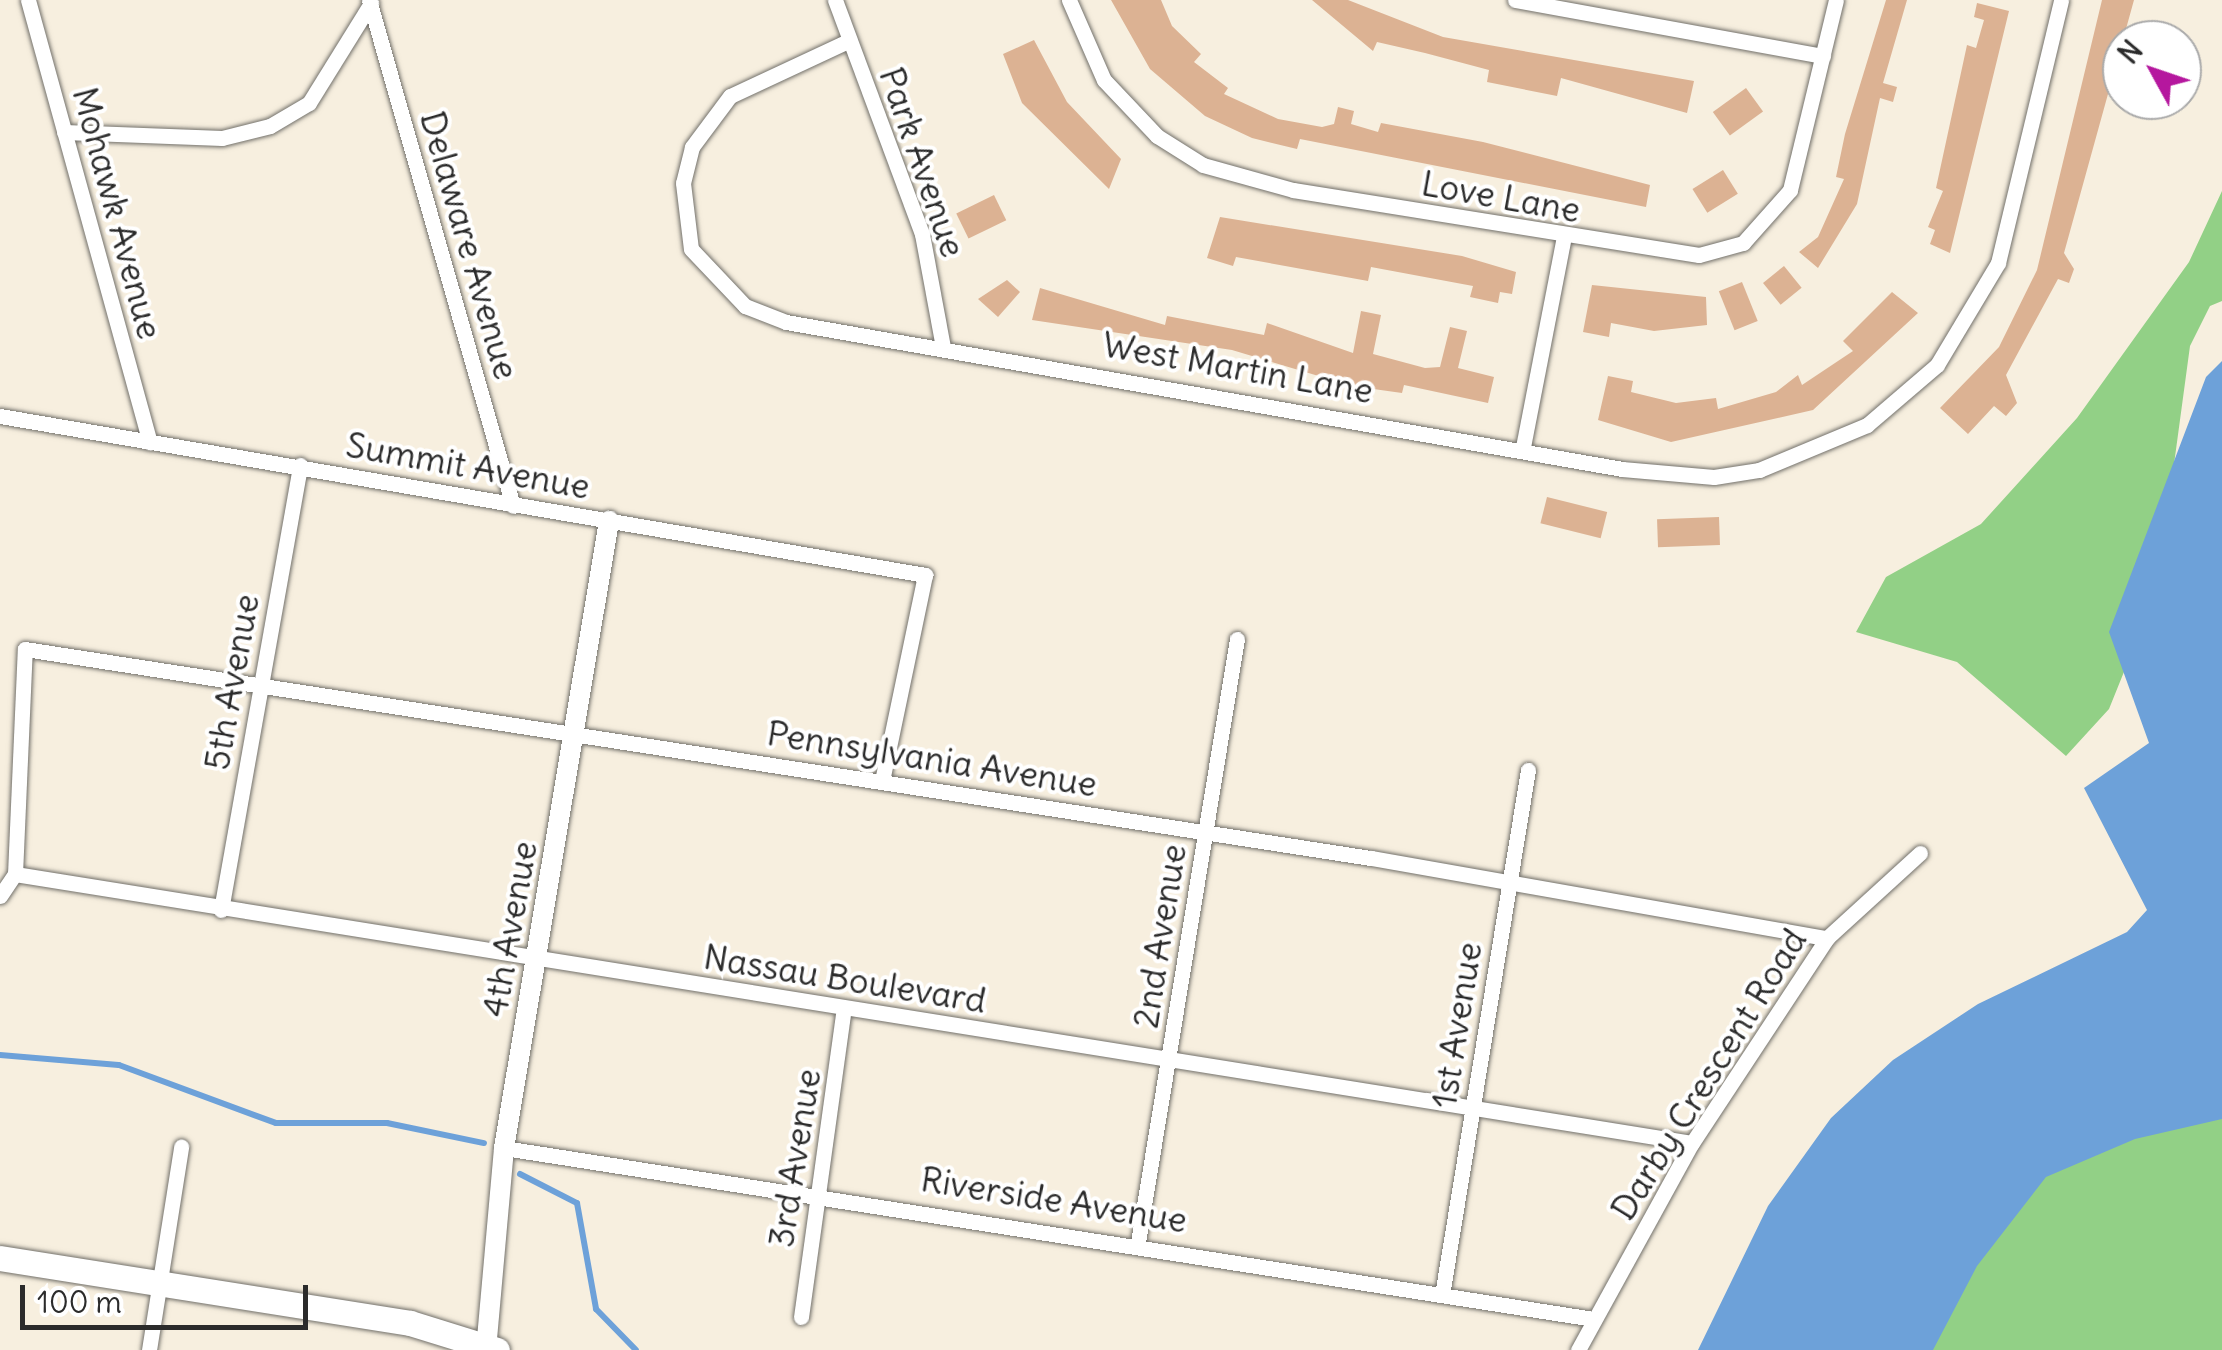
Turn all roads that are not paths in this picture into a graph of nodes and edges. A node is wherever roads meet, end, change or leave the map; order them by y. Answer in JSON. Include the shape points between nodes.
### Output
{"nodes":[{"id":1,"x":28,"y":0,"type":"edge"},
{"id":2,"x":835,"y":0,"type":"edge"},
{"id":3,"x":1069,"y":0,"type":"edge"},
{"id":4,"x":1515,"y":0,"type":"edge"},
{"id":5,"x":1836,"y":0,"type":"edge"},
{"id":6,"x":2061,"y":0,"type":"edge"},
{"id":7,"x":371,"y":1,"type":"edge"},
{"id":8,"x":848,"y":41,"type":"junction"},
{"id":9,"x":1822,"y":56,"type":"junction"},
{"id":10,"x":64,"y":132,"type":"junction"},
{"id":11,"x":1564,"y":237,"type":"junction"},
{"id":12,"x":943,"y":347,"type":"junction"},
{"id":13,"x":0,"y":416,"type":"edge"},
{"id":14,"x":150,"y":442,"type":"junction"},
{"id":15,"x":1522,"y":447,"type":"junction"},
{"id":16,"x":300,"y":465,"type":"junction"},
{"id":17,"x":514,"y":506,"type":"junction"},
{"id":18,"x":609,"y":521,"type":"junction"},
{"id":19,"x":1237,"y":639,"type":"dead end"},
{"id":20,"x":262,"y":683,"type":"junction"},
{"id":21,"x":578,"y":733,"type":"junction"},
{"id":22,"x":1528,"y":770,"type":"dead end"},
{"id":23,"x":882,"y":780,"type":"junction"},
{"id":24,"x":1205,"y":831,"type":"junction"},
{"id":25,"x":1920,"y":853,"type":"dead end"},
{"id":26,"x":15,"y":874,"type":"junction"},
{"id":27,"x":1510,"y":880,"type":"junction"},
{"id":28,"x":0,"y":896,"type":"edge"},
{"id":29,"x":221,"y":910,"type":"junction"},
{"id":30,"x":1827,"y":938,"type":"junction"},
{"id":31,"x":536,"y":960,"type":"junction"},
{"id":32,"x":844,"y":1008,"type":"junction"},
{"id":33,"x":1170,"y":1059,"type":"junction"},
{"id":34,"x":1472,"y":1108,"type":"junction"},
{"id":35,"x":1692,"y":1143,"type":"junction"},
{"id":36,"x":181,"y":1147,"type":"dead end"},
{"id":37,"x":504,"y":1148,"type":"junction"},
{"id":38,"x":816,"y":1192,"type":"junction"},
{"id":39,"x":1138,"y":1242,"type":"junction"},
{"id":40,"x":0,"y":1258,"type":"edge"},
{"id":41,"x":160,"y":1283,"type":"junction"},
{"id":42,"x":1443,"y":1289,"type":"junction"},
{"id":43,"x":802,"y":1318,"type":"dead end"},
{"id":44,"x":1594,"y":1319,"type":"junction"},
{"id":45,"x":490,"y":1348,"type":"edge"},
{"id":46,"x":149,"y":1350,"type":"edge"},
{"id":47,"x":1578,"y":1350,"type":"edge"}],
"edges":[{"from":1,"to":10,"type":"street","name":"Mohawk Avenue"},
{"from":2,"to":8,"type":"street","name":"Park Avenue"},
{"from":3,"to":11,"type":"street","name":"Love Lane","via":[[1104,80],[1158,136],[1203,165],[1293,190]]},
{"from":4,"to":9,"type":"street"},
{"from":5,"to":9,"type":"street","name":"Love Lane"},
{"from":6,"to":15,"type":"street","name":"West Martin Lane","via":[[1998,263],[1914,390],[1867,425],[1758,470],[1665,476]]},
{"from":7,"to":10,"type":"street","via":[[308,103],[270,126],[222,138]]},
{"from":7,"to":17,"type":"street","name":"Delaware Avenue"},
{"from":8,"to":12,"type":"street","name":"Park Avenue","via":[[922,234]]},
{"from":8,"to":12,"type":"street","name":"West Martin Lane","via":[[751,84],[713,113],[686,163],[688,238],[718,286],[762,314]]},
{"from":9,"to":11,"type":"street","name":"Love Lane","via":[[1790,190],[1743,243],[1682,255]]},
{"from":10,"to":14,"type":"street","name":"Mohawk Avenue"},
{"from":11,"to":15,"type":"street"},
{"from":12,"to":15,"type":"street","name":"West Martin Lane"},
{"from":13,"to":14,"type":"street","name":"Summit Avenue"},
{"from":14,"to":16,"type":"street","name":"Summit Avenue"},
{"from":16,"to":17,"type":"street","name":"Summit Avenue"},
{"from":16,"to":20,"type":"street","name":"5th Avenue"},
{"from":17,"to":18,"type":"street","name":"Summit Avenue"},
{"from":18,"to":21,"type":"street","name":"4th Avenue"},
{"from":18,"to":23,"type":"street","name":"Summit Avenue","via":[[924,575]]},
{"from":19,"to":24,"type":"street","name":"2nd Avenue"},
{"from":20,"to":21,"type":"street","name":"Pennsylvania Avenue"},
{"from":20,"to":26,"type":"street","name":"Pennsylvania Avenue","via":[[25,649]]},
{"from":20,"to":29,"type":"street","name":"5th Avenue"},
{"from":21,"to":23,"type":"street","name":"Pennsylvania Avenue"},
{"from":21,"to":31,"type":"street","name":"4th Avenue"},
{"from":22,"to":27,"type":"street","name":"1st Avenue"},
{"from":23,"to":24,"type":"street","name":"Pennsylvania Avenue"},
{"from":24,"to":27,"type":"street","name":"Pennsylvania Avenue"},
{"from":24,"to":33,"type":"street","name":"2nd Avenue"},
{"from":25,"to":30,"type":"street","name":"Darby Crescent Road"},
{"from":26,"to":28,"type":"street"},
{"from":26,"to":29,"type":"street","name":"Nassau Boulevard"},
{"from":27,"to":30,"type":"street","name":"Pennsylvania Avenue"},
{"from":27,"to":34,"type":"street","name":"1st Avenue"},
{"from":29,"to":31,"type":"street","name":"Nassau Boulevard"},
{"from":30,"to":35,"type":"street","name":"Darby Crescent Road"},
{"from":31,"to":32,"type":"street","name":"Nassau Boulevard"},
{"from":31,"to":37,"type":"street","name":"4th Avenue"},
{"from":32,"to":33,"type":"street","name":"Nassau Boulevard"},
{"from":32,"to":38,"type":"street","name":"3rd Avenue"},
{"from":33,"to":34,"type":"street","name":"Nassau Boulevard"},
{"from":33,"to":39,"type":"street","name":"2nd Avenue"},
{"from":34,"to":35,"type":"street","name":"Nassau Boulevard"},
{"from":34,"to":42,"type":"street","name":"1st Avenue"},
{"from":35,"to":44,"type":"street","name":"Darby Crescent Road"},
{"from":36,"to":41,"type":"street"},
{"from":37,"to":38,"type":"street","name":"Riverside Avenue"},
{"from":37,"to":45,"type":"street","name":"4th Avenue"},
{"from":38,"to":39,"type":"street","name":"Riverside Avenue"},
{"from":38,"to":43,"type":"street","name":"3rd Avenue"},
{"from":39,"to":42,"type":"street","name":"Riverside Avenue"},
{"from":40,"to":41,"type":"main road"},
{"from":41,"to":45,"type":"main road","via":[[410,1323]]},
{"from":41,"to":46,"type":"street"},
{"from":42,"to":44,"type":"street","name":"Riverside Avenue"},
{"from":44,"to":47,"type":"street","name":"Darby Crescent Road"}]}
